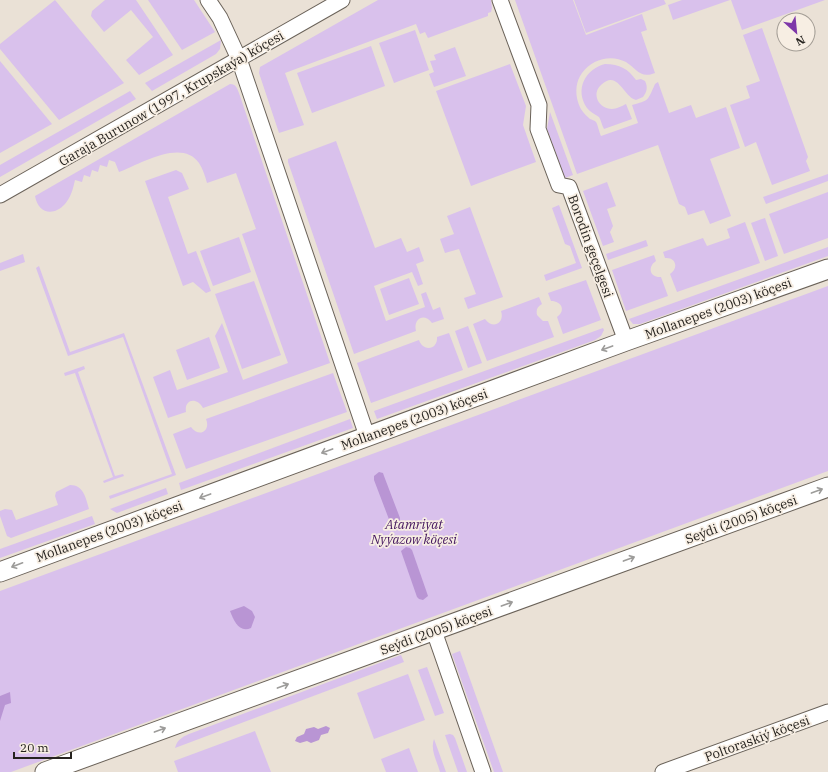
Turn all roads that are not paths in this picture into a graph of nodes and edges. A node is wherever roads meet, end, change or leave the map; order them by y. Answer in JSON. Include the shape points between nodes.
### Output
{"nodes":[{"id":1,"x":208,"y":0,"type":"edge"},
{"id":2,"x":342,"y":0,"type":"edge"},
{"id":3,"x":500,"y":0,"type":"edge"},
{"id":4,"x":239,"y":59,"type":"junction"},
{"id":5,"x":0,"y":196,"type":"edge"},
{"id":6,"x":828,"y":269,"type":"edge"},
{"id":7,"x":626,"y":341,"type":"junction"},
{"id":8,"x":368,"y":436,"type":"junction"},
{"id":9,"x":828,"y":487,"type":"edge"},
{"id":10,"x":0,"y":572,"type":"edge"},
{"id":11,"x":434,"y":630,"type":"junction"},
{"id":12,"x":828,"y":712,"type":"edge"},
{"id":13,"x":61,"y":768,"type":"edge"},
{"id":14,"x":45,"y":772,"type":"edge"},
{"id":15,"x":484,"y":772,"type":"edge"},
{"id":16,"x":663,"y":772,"type":"edge"}],
"edges":[{"from":1,"to":4,"type":"street","via":[[220,18]]},
{"from":2,"to":4,"type":"street","name":"Garaja Burunow (1997, Krupskaýa) köçesi"},
{"from":3,"to":7,"type":"street","name":"Borodin geçelgesi","via":[[539,105],[538,129],[548,157],[559,185],[569,187]]},
{"from":4,"to":5,"type":"street","name":"Garaja Burunow (1997, Krupskaýa) köçesi"},
{"from":4,"to":8,"type":"street"},
{"from":6,"to":7,"type":"street","name":"Mollanepes (2003) köçesi"},
{"from":7,"to":8,"type":"street","name":"Mollanepes (2003) köçesi","one_way":true},
{"from":8,"to":10,"type":"street","name":"Mollanepes (2003) köçesi","one_way":true},
{"from":11,"to":9,"type":"street","name":"Seýdi (2005) köçesi","one_way":true},
{"from":13,"to":11,"type":"street","name":"Seýdi (2005) köçesi","one_way":true},
{"from":11,"to":15,"type":"street"},
{"from":12,"to":16,"type":"street","name":"Poltoraskiý köçesi"},
{"from":13,"to":14,"type":"street","name":"Seýdi (2005) köçesi"}]}
